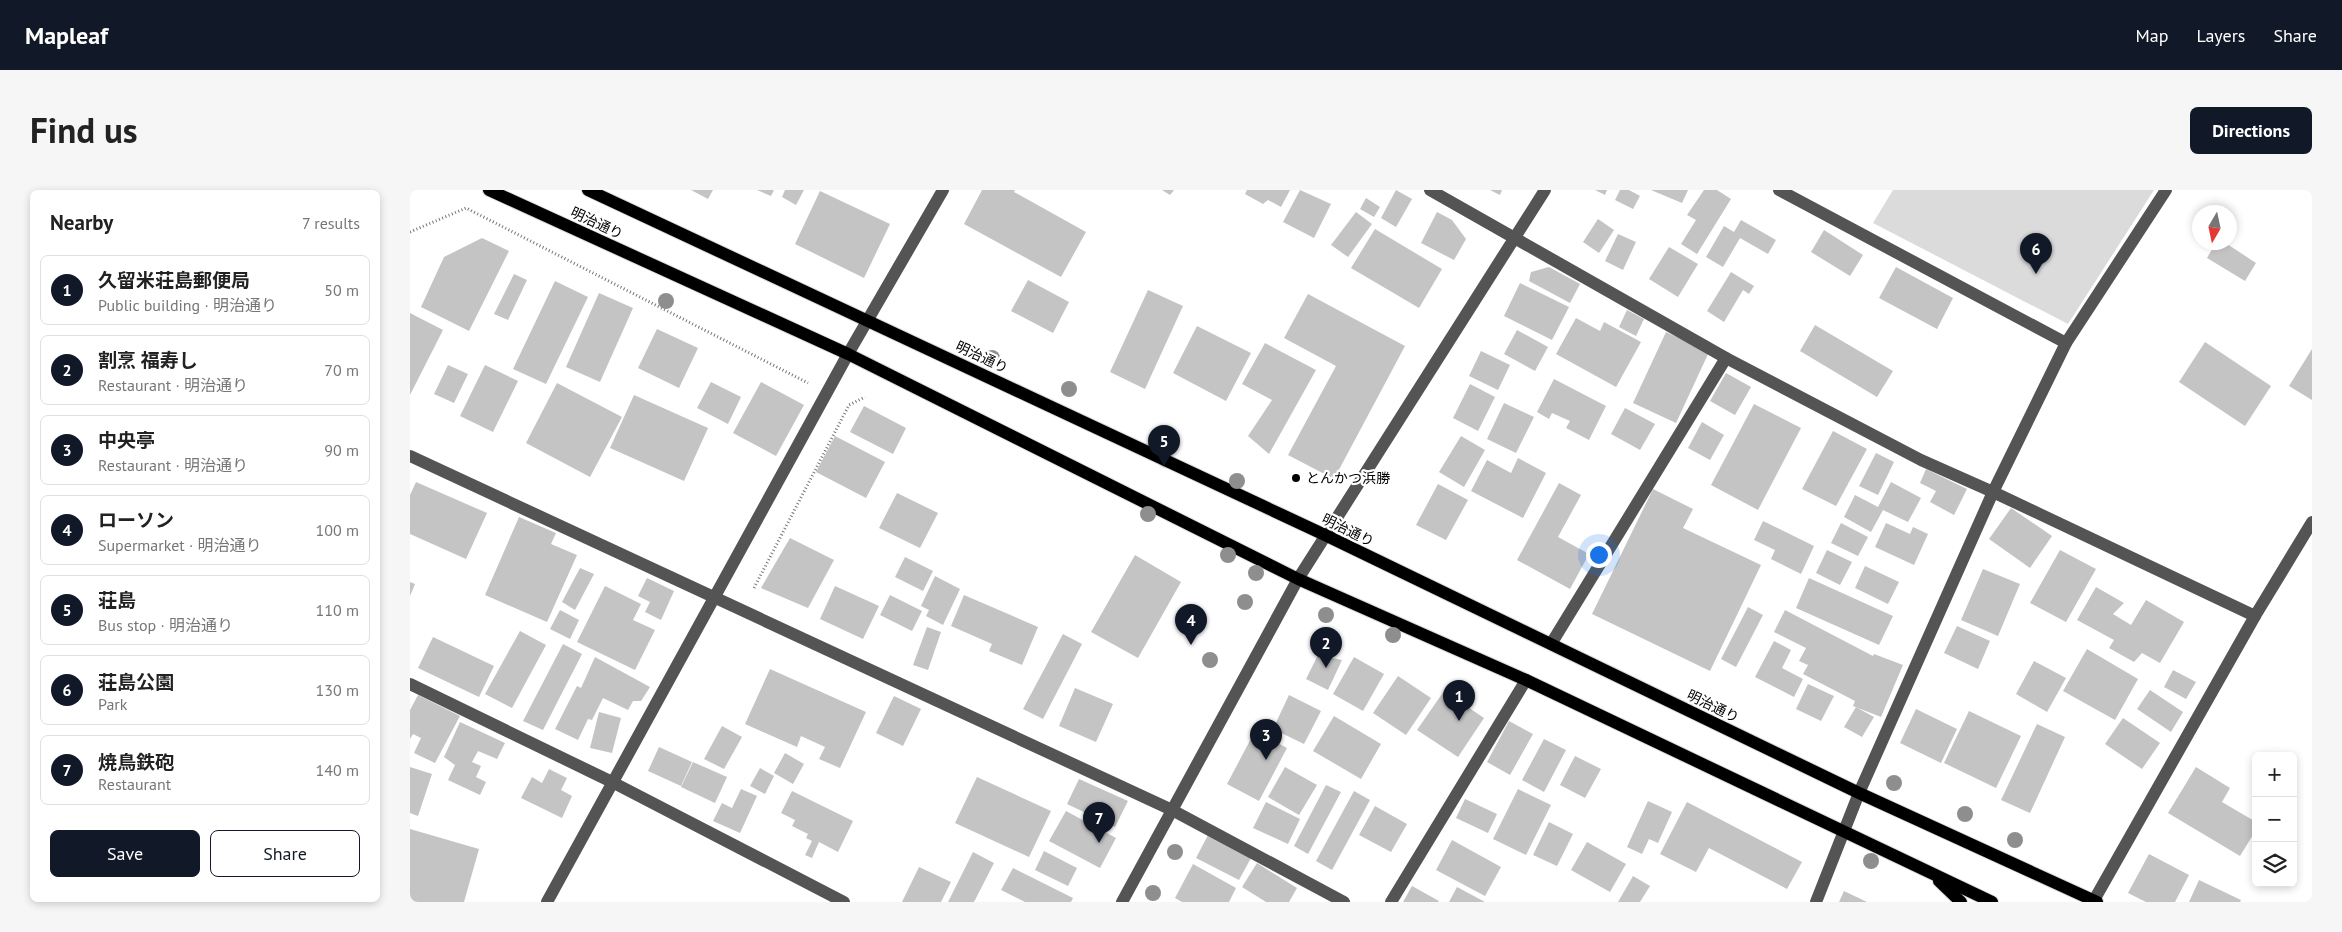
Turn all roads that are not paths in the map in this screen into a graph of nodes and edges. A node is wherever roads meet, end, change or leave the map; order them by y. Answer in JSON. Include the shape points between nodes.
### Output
{"nodes":[{"id":1,"x":489,"y":190,"type":"edge"},
{"id":2,"x":588,"y":190,"type":"edge"},
{"id":3,"x":943,"y":190,"type":"edge"},
{"id":4,"x":1430,"y":190,"type":"edge"},
{"id":5,"x":1544,"y":190,"type":"edge"},
{"id":6,"x":1779,"y":190,"type":"edge"},
{"id":7,"x":2166,"y":190,"type":"edge"},
{"id":8,"x":1513,"y":238,"type":"junction"},
{"id":9,"x":869,"y":320,"type":"junction"},
{"id":10,"x":2066,"y":343,"type":"junction"},
{"id":11,"x":848,"y":354,"type":"junction"},
{"id":12,"x":1726,"y":358,"type":"junction"},
{"id":13,"x":410,"y":456,"type":"edge"},
{"id":14,"x":1993,"y":492,"type":"junction"},
{"id":15,"x":2312,"y":522,"type":"edge"},
{"id":16,"x":1325,"y":535,"type":"junction"},
{"id":17,"x":1298,"y":578,"type":"junction"},
{"id":18,"x":715,"y":598,"type":"junction"},
{"id":19,"x":2255,"y":616,"type":"junction"},
{"id":20,"x":1551,"y":644,"type":"junction"},
{"id":21,"x":1526,"y":680,"type":"junction"},
{"id":22,"x":410,"y":684,"type":"edge"},
{"id":23,"x":612,"y":782,"type":"junction"},
{"id":24,"x":1859,"y":793,"type":"junction"},
{"id":25,"x":1172,"y":810,"type":"junction"},
{"id":26,"x":1845,"y":833,"type":"junction"},
{"id":27,"x":1930,"y":873,"type":"junction"},
{"id":28,"x":547,"y":902,"type":"edge"},
{"id":29,"x":844,"y":902,"type":"edge"},
{"id":30,"x":1122,"y":902,"type":"edge"},
{"id":31,"x":1344,"y":902,"type":"edge"},
{"id":32,"x":1391,"y":902,"type":"edge"},
{"id":33,"x":1816,"y":902,"type":"edge"},
{"id":34,"x":1961,"y":902,"type":"edge"},
{"id":35,"x":1992,"y":902,"type":"edge"},
{"id":36,"x":2095,"y":902,"type":"edge"}],
"edges":[{"from":1,"to":11,"type":"main road","name":"明治通り"},
{"from":2,"to":9,"type":"main road","name":"明治通り"},
{"from":3,"to":9,"type":"street"},
{"from":4,"to":8,"type":"street"},
{"from":5,"to":8,"type":"street"},
{"from":6,"to":10,"type":"street"},
{"from":7,"to":10,"type":"street"},
{"from":8,"to":12,"type":"street"},
{"from":8,"to":16,"type":"street"},
{"from":9,"to":11,"type":"street"},
{"from":9,"to":16,"type":"main road","name":"明治通り"},
{"from":10,"to":14,"type":"street"},
{"from":11,"to":17,"type":"main road","name":"明治通り"},
{"from":11,"to":18,"type":"street"},
{"from":12,"to":14,"type":"street","via":[[1921,460]]},
{"from":12,"to":20,"type":"street"},
{"from":13,"to":18,"type":"street"},
{"from":14,"to":19,"type":"street"},
{"from":14,"to":24,"type":"street"},
{"from":15,"to":19,"type":"street"},
{"from":16,"to":17,"type":"street"},
{"from":16,"to":20,"type":"main road","name":"明治通り"},
{"from":17,"to":21,"type":"main road","name":"明治通り"},
{"from":17,"to":25,"type":"street"},
{"from":18,"to":23,"type":"street"},
{"from":18,"to":25,"type":"street"},
{"from":19,"to":36,"type":"street"},
{"from":20,"to":24,"type":"main road","name":"明治通り"},
{"from":21,"to":26,"type":"main road","name":"明治通り"},
{"from":21,"to":32,"type":"street"},
{"from":22,"to":23,"type":"street"},
{"from":23,"to":28,"type":"street"},
{"from":23,"to":29,"type":"street"},
{"from":24,"to":26,"type":"street"},
{"from":24,"to":36,"type":"main road","name":"明治通り"},
{"from":25,"to":30,"type":"street"},
{"from":25,"to":31,"type":"street"},
{"from":26,"to":27,"type":"main road","name":"明治通り"},
{"from":26,"to":33,"type":"street"},
{"from":27,"to":34,"type":"main road"},
{"from":27,"to":35,"type":"main road","name":"明治通り"}]}
